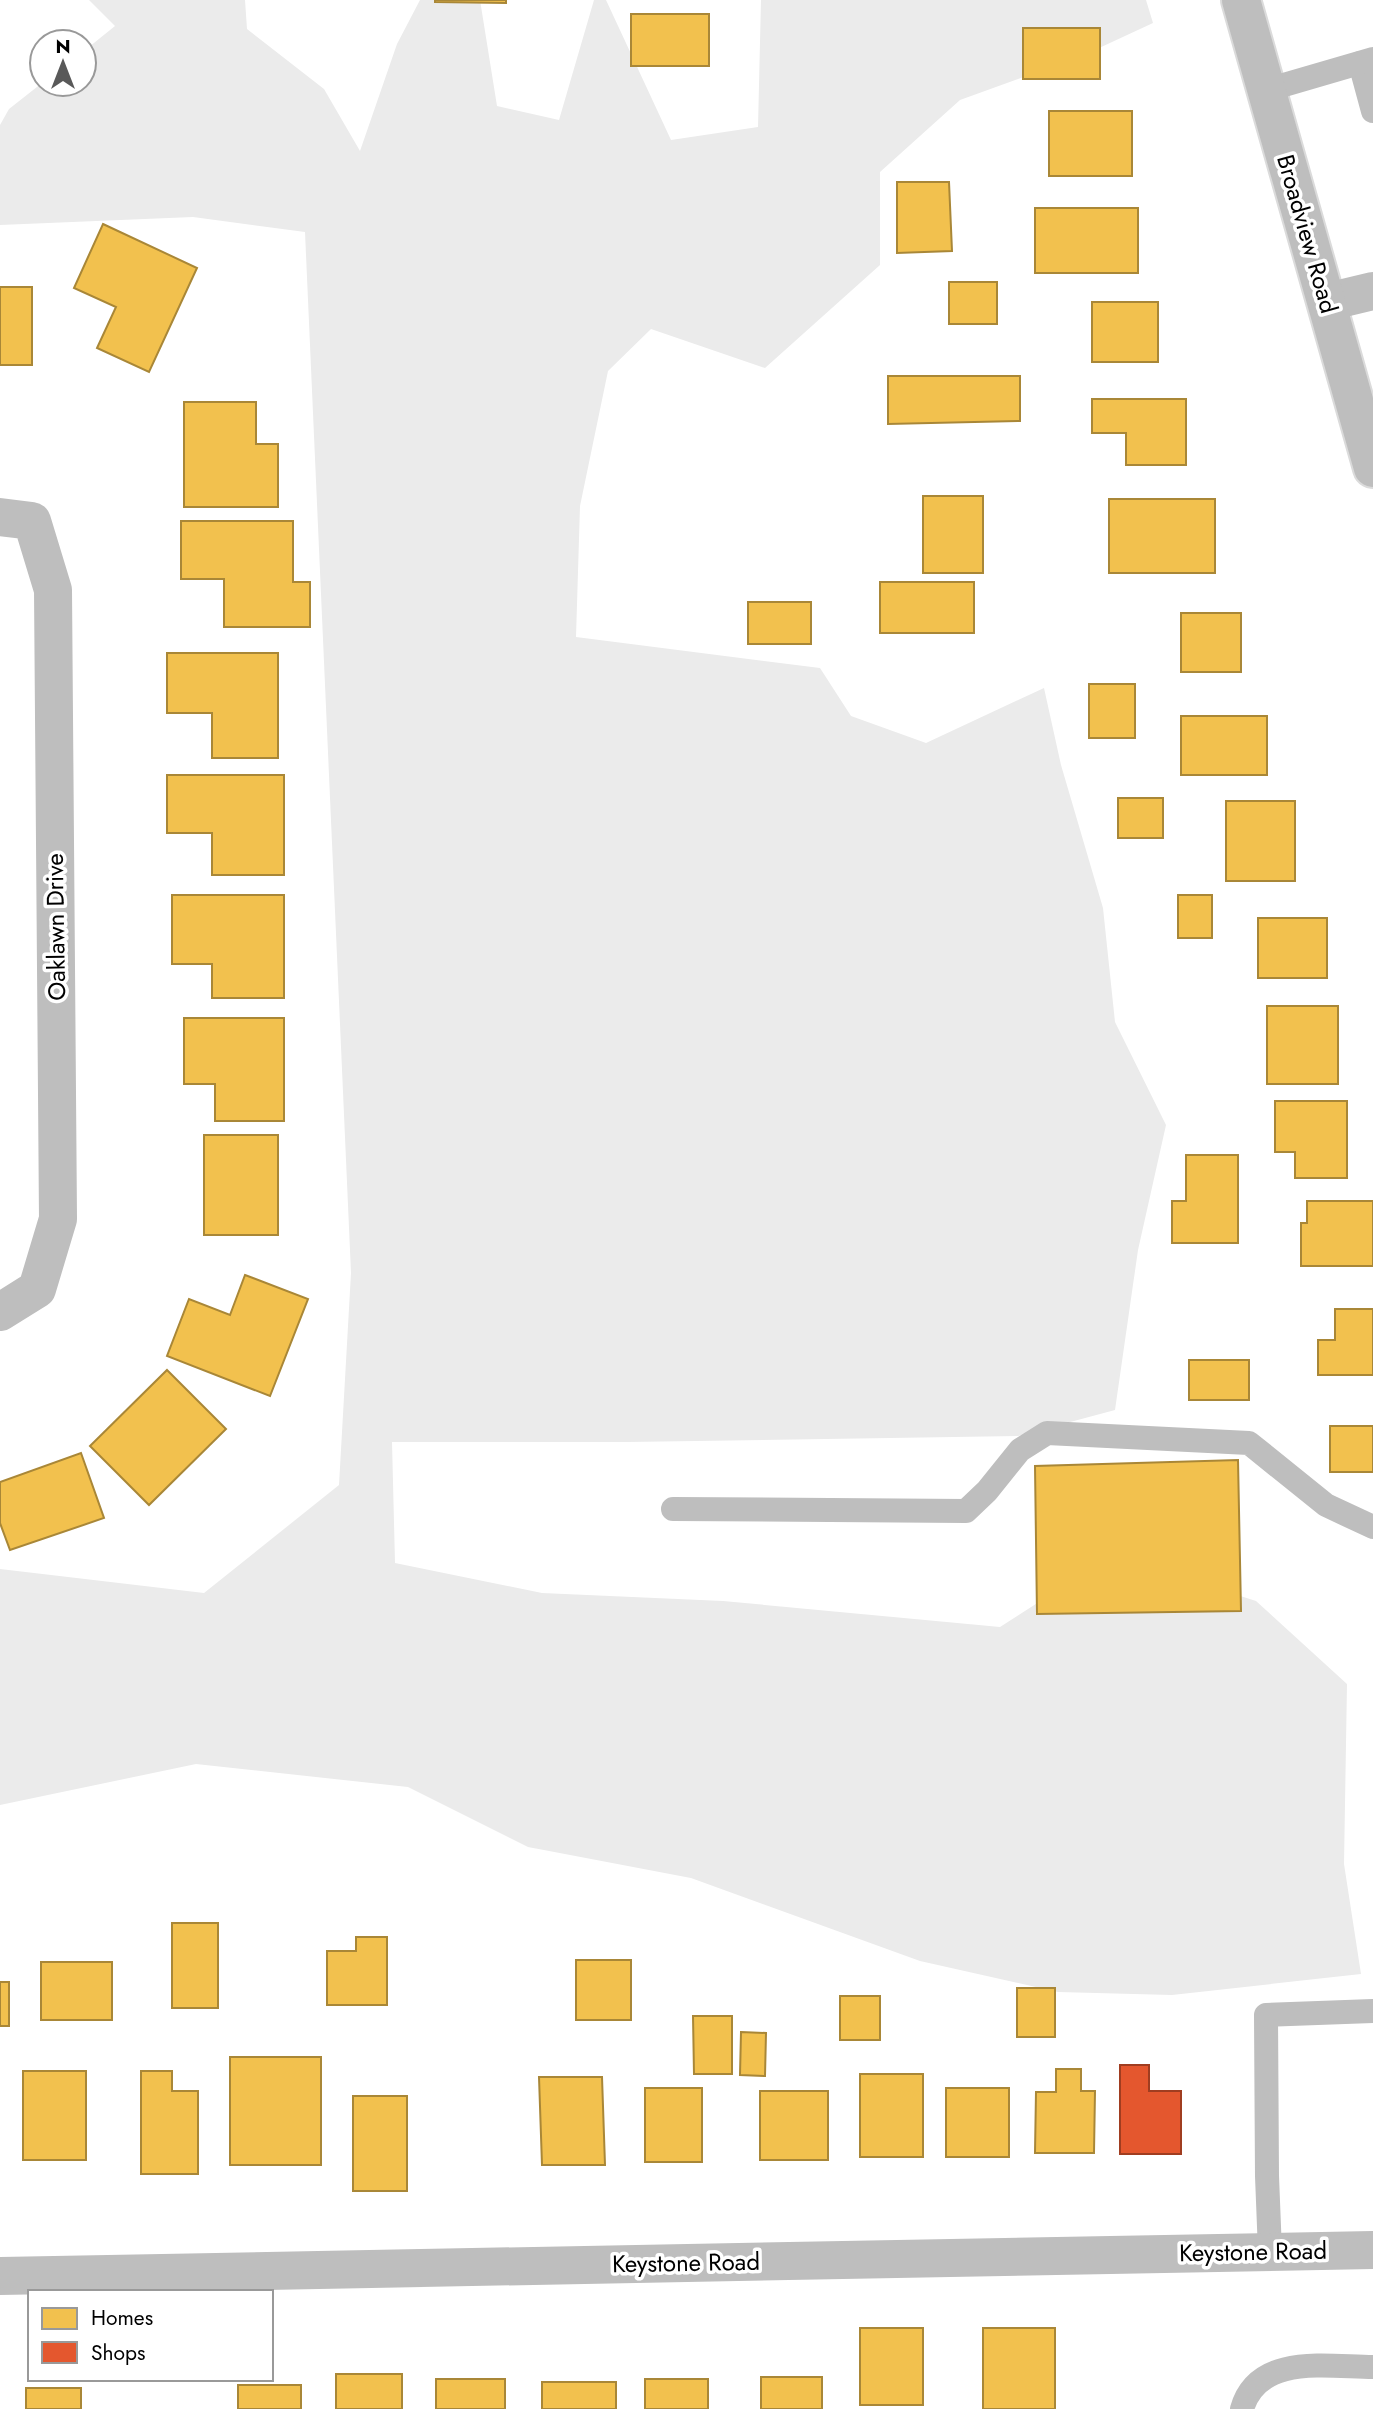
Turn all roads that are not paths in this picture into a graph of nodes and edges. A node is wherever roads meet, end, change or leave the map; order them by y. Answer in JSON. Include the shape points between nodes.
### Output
{"nodes":[{"id":1,"x":1241,"y":0,"type":"edge"},
{"id":2,"x":1366,"y":61,"type":"edge"},
{"id":3,"x":1267,"y":90,"type":"junction"},
{"id":4,"x":1373,"y":111,"type":"edge"},
{"id":5,"x":1373,"y":290,"type":"edge"},
{"id":6,"x":1326,"y":302,"type":"junction"},
{"id":7,"x":1373,"y":468,"type":"edge"},
{"id":8,"x":16,"y":519,"type":"edge"},
{"id":9,"x":0,"y":1312,"type":"edge"},
{"id":10,"x":673,"y":1509,"type":"dead end"},
{"id":11,"x":1373,"y":1527,"type":"edge"},
{"id":12,"x":1373,"y":2011,"type":"edge"},
{"id":13,"x":1373,"y":2250,"type":"edge"},
{"id":14,"x":1270,"y":2252,"type":"junction"},
{"id":15,"x":0,"y":2276,"type":"edge"},
{"id":16,"x":1373,"y":2367,"type":"edge"},
{"id":17,"x":1242,"y":2409,"type":"edge"}],
"edges":[{"from":1,"to":3,"type":"street","name":"Broadview Road"},
{"from":2,"to":3,"type":"lane"},
{"from":2,"to":4,"type":"lane"},
{"from":3,"to":6,"type":"street","name":"Broadview Road"},
{"from":5,"to":6,"type":"street"},
{"from":6,"to":7,"type":"street","name":"Broadview Road"},
{"from":8,"to":9,"type":"street","name":"Oaklawn Drive","via":[[53,590],[58,1219],[37,1289]]},
{"from":10,"to":11,"type":"lane","via":[[966,1511],[1020,1450],[1047,1433],[1249,1443],[1326,1505]]},
{"from":12,"to":14,"type":"lane","via":[[1266,2015]]},
{"from":13,"to":14,"type":"street","name":"Keystone Road"},
{"from":14,"to":15,"type":"street","name":"Keystone Road"},
{"from":16,"to":17,"type":"lane","via":[[1283,2368],[1255,2385]]}]}
